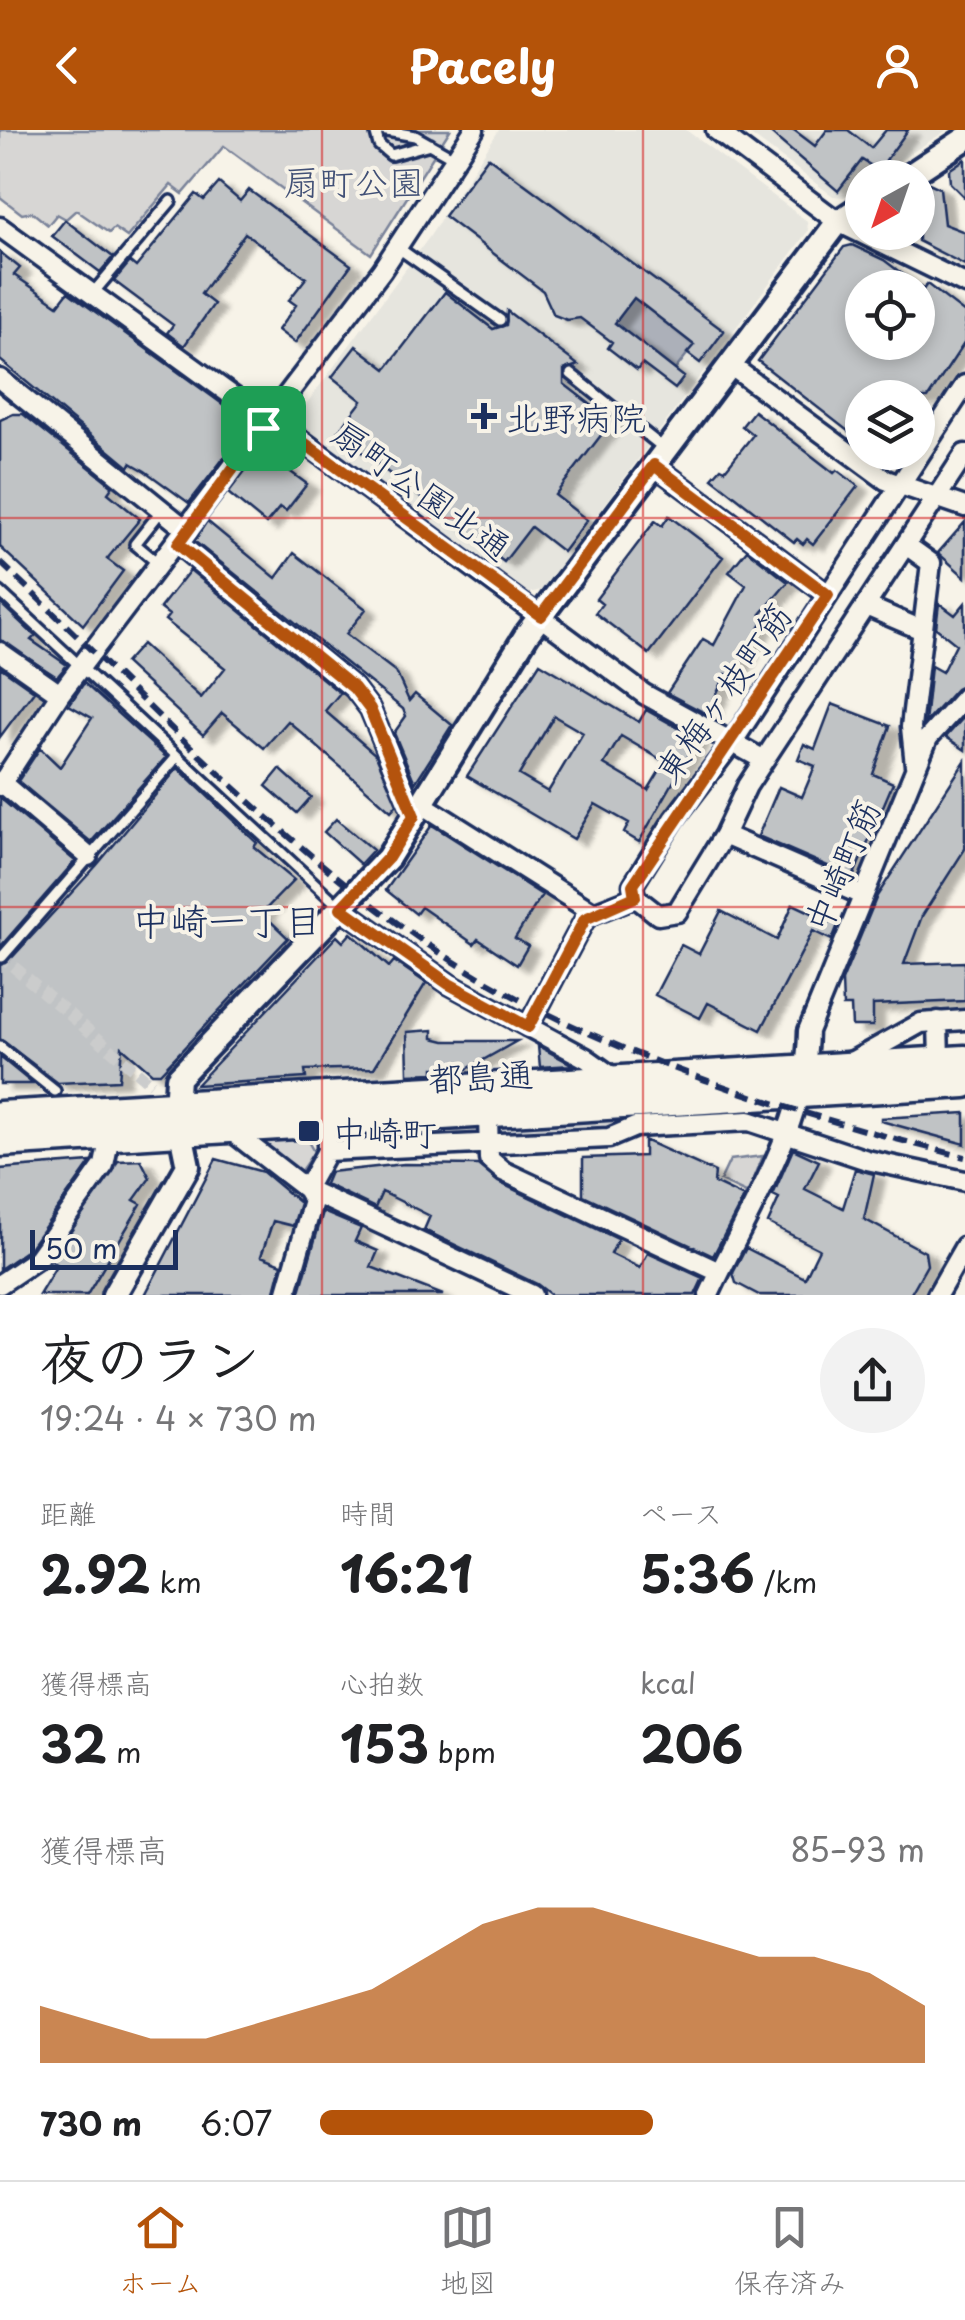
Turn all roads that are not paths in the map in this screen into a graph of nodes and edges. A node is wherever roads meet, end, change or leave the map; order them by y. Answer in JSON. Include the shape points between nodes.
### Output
{"nodes":[{"id":1,"x":378,"y":130,"type":"edge"},
{"id":2,"x":474,"y":130,"type":"edge"},
{"id":3,"x":716,"y":130,"type":"edge"},
{"id":4,"x":965,"y":139,"type":"edge"},
{"id":5,"x":430,"y":144,"type":"junction"},
{"id":6,"x":454,"y":158,"type":"junction"},
{"id":7,"x":933,"y":160,"type":"edge"},
{"id":8,"x":171,"y":202,"type":"dead end"},
{"id":9,"x":845,"y":217,"type":"edge"},
{"id":10,"x":838,"y":222,"type":"junction"},
{"id":11,"x":0,"y":226,"type":"edge"},
{"id":12,"x":397,"y":247,"type":"junction"},
{"id":13,"x":965,"y":284,"type":"edge"},
{"id":14,"x":94,"y":294,"type":"junction"},
{"id":15,"x":500,"y":320,"type":"dead end"},
{"id":16,"x":730,"y":364,"type":"junction"},
{"id":17,"x":571,"y":374,"type":"dead end"},
{"id":18,"x":0,"y":379,"type":"edge"},
{"id":19,"x":965,"y":385,"type":"edge"},
{"id":20,"x":270,"y":418,"type":"junction"},
{"id":21,"x":965,"y":454,"type":"edge"},
{"id":22,"x":660,"y":458,"type":"junction"},
{"id":23,"x":899,"y":486,"type":"junction"},
{"id":24,"x":937,"y":498,"type":"junction"},
{"id":25,"x":965,"y":506,"type":"edge"},
{"id":26,"x":162,"y":510,"type":"junction"},
{"id":27,"x":183,"y":537,"type":"junction"},
{"id":28,"x":906,"y":546,"type":"junction"},
{"id":29,"x":160,"y":565,"type":"junction"},
{"id":30,"x":0,"y":592,"type":"edge"},
{"id":31,"x":828,"y":595,"type":"junction"},
{"id":32,"x":866,"y":606,"type":"junction"},
{"id":33,"x":541,"y":616,"type":"junction"},
{"id":34,"x":922,"y":630,"type":"junction"},
{"id":35,"x":0,"y":652,"type":"edge"},
{"id":36,"x":81,"y":670,"type":"junction"},
{"id":37,"x":60,"y":694,"type":"junction"},
{"id":38,"x":965,"y":697,"type":"edge"},
{"id":39,"x":732,"y":743,"type":"junction"},
{"id":40,"x":176,"y":758,"type":"junction"},
{"id":41,"x":764,"y":760,"type":"junction"},
{"id":42,"x":916,"y":770,"type":"junction"},
{"id":43,"x":1,"y":785,"type":"edge"},
{"id":44,"x":418,"y":810,"type":"junction"},
{"id":45,"x":724,"y":835,"type":"junction"},
{"id":46,"x":88,"y":856,"type":"junction"},
{"id":47,"x":862,"y":895,"type":"junction"},
{"id":48,"x":635,"y":897,"type":"junction"},
{"id":49,"x":341,"y":908,"type":"junction"},
{"id":50,"x":594,"y":912,"type":"junction"},
{"id":51,"x":2,"y":957,"type":"edge"},
{"id":52,"x":965,"y":1020,"type":"edge"},
{"id":53,"x":938,"y":1021,"type":"junction"},
{"id":54,"x":528,"y":1027,"type":"junction"},
{"id":55,"x":0,"y":1046,"type":"edge"},
{"id":56,"x":952,"y":1060,"type":"edge"},
{"id":57,"x":842,"y":1068,"type":"junction"},
{"id":58,"x":617,"y":1080,"type":"junction"},
{"id":59,"x":803,"y":1081,"type":"junction"},
{"id":60,"x":965,"y":1084,"type":"edge"},
{"id":61,"x":55,"y":1091,"type":"dead end"},
{"id":62,"x":488,"y":1114,"type":"junction"},
{"id":63,"x":0,"y":1116,"type":"edge"},
{"id":64,"x":178,"y":1120,"type":"junction"},
{"id":65,"x":328,"y":1120,"type":"junction"},
{"id":66,"x":225,"y":1126,"type":"junction"},
{"id":67,"x":786,"y":1133,"type":"junction"},
{"id":68,"x":110,"y":1136,"type":"junction"},
{"id":69,"x":0,"y":1142,"type":"edge"},
{"id":70,"x":489,"y":1144,"type":"junction"},
{"id":71,"x":326,"y":1151,"type":"junction"},
{"id":72,"x":965,"y":1181,"type":"edge"},
{"id":73,"x":306,"y":1189,"type":"junction"},
{"id":74,"x":965,"y":1246,"type":"edge"},
{"id":75,"x":719,"y":1272,"type":"junction"},
{"id":76,"x":0,"y":1284,"type":"edge"},
{"id":77,"x":114,"y":1295,"type":"edge"},
{"id":78,"x":286,"y":1295,"type":"edge"},
{"id":79,"x":532,"y":1295,"type":"edge"},
{"id":80,"x":709,"y":1295,"type":"edge"},
{"id":81,"x":937,"y":1295,"type":"edge"}],
"edges":[{"from":1,"to":5,"type":"lane"},
{"from":1,"to":5,"type":"lane","via":[[379,145],[390,155]]},
{"from":2,"to":6,"type":"street"},
{"from":3,"to":10,"type":"street"},
{"from":4,"to":7,"type":"street"},
{"from":5,"to":6,"type":"lane"},
{"from":6,"to":12,"type":"street"},
{"from":8,"to":14,"type":"lane"},
{"from":9,"to":10,"type":"street"},
{"from":10,"to":13,"type":"street"},
{"from":10,"to":16,"type":"street"},
{"from":11,"to":14,"type":"street","name":"扇町公園北通"},
{"from":12,"to":15,"type":"lane"},
{"from":12,"to":20,"type":"street"},
{"from":14,"to":20,"type":"street","name":"扇町公園北通"},
{"from":16,"to":22,"type":"street"},
{"from":16,"to":23,"type":"street"},
{"from":17,"to":22,"type":"lane"},
{"from":18,"to":26,"type":"street"},
{"from":19,"to":23,"type":"street","name":"東梅ヶ枝町筋"},
{"from":20,"to":27,"type":"street"},
{"from":20,"to":33,"type":"street","name":"扇町公園北通"},
{"from":21,"to":24,"type":"street","name":"東梅ヶ枝町筋"},
{"from":22,"to":31,"type":"street"},
{"from":22,"to":33,"type":"street"},
{"from":23,"to":24,"type":"street"},
{"from":23,"to":31,"type":"street","name":"東梅ヶ枝町筋"},
{"from":24,"to":25,"type":"street"},
{"from":24,"to":28,"type":"street","name":"東梅ヶ枝町筋"},
{"from":26,"to":27,"type":"street"},
{"from":26,"to":29,"type":"lane","via":[[135,544]]},
{"from":27,"to":29,"type":"street"},
{"from":27,"to":44,"type":"street","via":[[354,688]]},
{"from":28,"to":32,"type":"street","name":"東梅ヶ枝町筋"},
{"from":28,"to":34,"type":"street","via":[[931,563]]},
{"from":29,"to":36,"type":"street"},
{"from":30,"to":36,"type":"lane"},
{"from":31,"to":39,"type":"street","name":"東梅ヶ枝町筋"},
{"from":32,"to":34,"type":"street"},
{"from":32,"to":41,"type":"street","name":"東梅ヶ枝町筋"},
{"from":33,"to":39,"type":"street","name":"扇町公園北通","via":[[644,694]]},
{"from":33,"to":44,"type":"street"},
{"from":34,"to":42,"type":"street","via":[[911,727]]},
{"from":35,"to":37,"type":"street"},
{"from":36,"to":37,"type":"street"},
{"from":36,"to":40,"type":"lane"},
{"from":37,"to":43,"type":"street"},
{"from":38,"to":42,"type":"street","name":"中崎町筋","via":[[928,738]]},
{"from":39,"to":41,"type":"street","name":"扇町公園北通"},
{"from":39,"to":48,"type":"street","name":"東梅ヶ枝町筋","via":[[674,818],[633,885]]},
{"from":40,"to":46,"type":"lane"},
{"from":40,"to":49,"type":"lane"},
{"from":41,"to":45,"type":"street","name":"東梅ヶ枝町筋"},
{"from":42,"to":47,"type":"street","name":"中崎町筋"},
{"from":43,"to":46,"type":"street"},
{"from":44,"to":49,"type":"street","via":[[388,858]]},
{"from":44,"to":50,"type":"street"},
{"from":45,"to":47,"type":"street"},
{"from":45,"to":48,"type":"street","name":"東梅ヶ枝町筋","via":[[676,912],[658,915]]},
{"from":46,"to":51,"type":"lane"},
{"from":47,"to":59,"type":"street","name":"中崎町筋","via":[[808,1030]]},
{"from":48,"to":50,"type":"street"},
{"from":49,"to":54,"type":"street","via":[[449,984]]},
{"from":49,"to":64,"type":"street","via":[[178,1078]]},
{"from":50,"to":54,"type":"street"},
{"from":52,"to":53,"type":"street"},
{"from":53,"to":56,"type":"street"},
{"from":53,"to":57,"type":"street","via":[[920,1023]]},
{"from":54,"to":58,"type":"street"},
{"from":55,"to":61,"type":"lane"},
{"from":56,"to":57,"type":"main road","name":"都島通"},
{"from":57,"to":59,"type":"main road","name":"都島通"},
{"from":58,"to":59,"type":"main road","name":"都島通"},
{"from":58,"to":64,"type":"main road","name":"都島通"},
{"from":59,"to":60,"type":"main road","name":"都島通"},
{"from":59,"to":62,"type":"main road","name":"都島通"},
{"from":59,"to":67,"type":"street","name":"中崎町筋"},
{"from":62,"to":65,"type":"main road","name":"都島通"},
{"from":62,"to":70,"type":"street"},
{"from":63,"to":64,"type":"main road","name":"都島通"},
{"from":64,"to":66,"type":"main road","name":"都島通"},
{"from":64,"to":68,"type":"main road","name":"都島通"},
{"from":64,"to":77,"type":"street","via":[[188,1166]]},
{"from":65,"to":66,"type":"main road","name":"都島通"},
{"from":65,"to":71,"type":"street"},
{"from":66,"to":73,"type":"street"},
{"from":67,"to":70,"type":"street","via":[[749,1122]]},
{"from":67,"to":72,"type":"street","via":[[867,1160]]},
{"from":67,"to":75,"type":"street","name":"中崎町筋"},
{"from":68,"to":69,"type":"main road","name":"都島通"},
{"from":68,"to":76,"type":"street","via":[[104,1165],[37,1259]]},
{"from":70,"to":71,"type":"street"},
{"from":70,"to":75,"type":"street","via":[[488,1159],[504,1171]]},
{"from":71,"to":73,"type":"street"},
{"from":73,"to":78,"type":"street","via":[[313,1201]]},
{"from":73,"to":79,"type":"street"},
{"from":74,"to":81,"type":"street"},
{"from":75,"to":80,"type":"street","name":"中崎町筋"}]}
